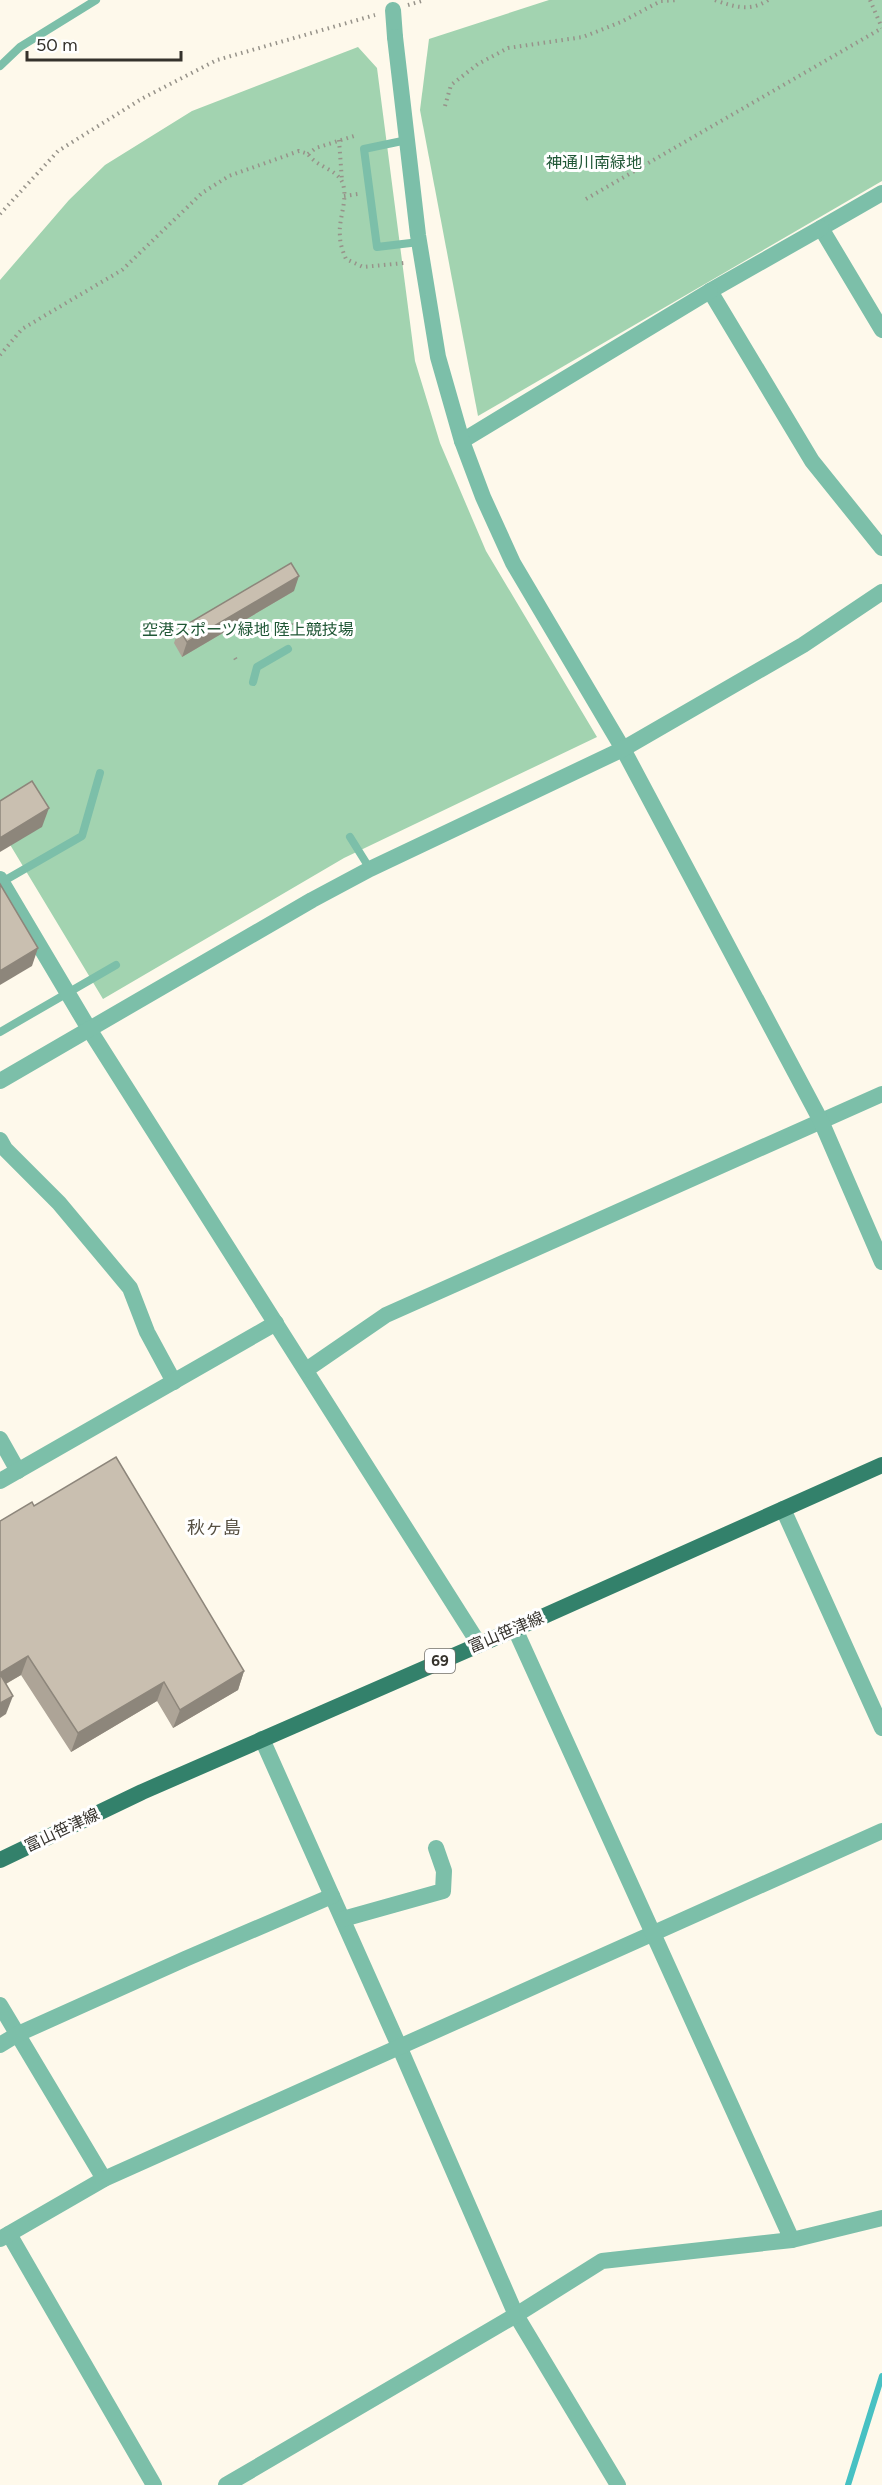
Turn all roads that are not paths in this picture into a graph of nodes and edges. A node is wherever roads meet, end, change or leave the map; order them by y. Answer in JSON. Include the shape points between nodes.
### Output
{"nodes":[{"id":1,"x":96,"y":0,"type":"edge"},
{"id":2,"x":393,"y":10,"type":"road end"},
{"id":3,"x":0,"y":66,"type":"edge"},
{"id":4,"x":407,"y":140,"type":"junction"},
{"id":5,"x":882,"y":193,"type":"edge"},
{"id":6,"x":821,"y":228,"type":"junction"},
{"id":7,"x":419,"y":242,"type":"junction"},
{"id":8,"x":710,"y":291,"type":"junction"},
{"id":9,"x":882,"y":330,"type":"edge"},
{"id":10,"x":462,"y":441,"type":"junction"},
{"id":11,"x":882,"y":548,"type":"edge"},
{"id":12,"x":882,"y":592,"type":"edge"},
{"id":13,"x":288,"y":649,"type":"dead end"},
{"id":14,"x":253,"y":682,"type":"dead end"},
{"id":15,"x":623,"y":749,"type":"junction"},
{"id":16,"x":100,"y":772,"type":"dead end"},
{"id":17,"x":350,"y":837,"type":"dead end"},
{"id":18,"x":370,"y":869,"type":"junction"},
{"id":19,"x":1,"y":880,"type":"edge"},
{"id":20,"x":116,"y":965,"type":"dead end"},
{"id":21,"x":67,"y":992,"type":"junction"},
{"id":22,"x":89,"y":1029,"type":"junction"},
{"id":23,"x":0,"y":1032,"type":"edge"},
{"id":24,"x":0,"y":1082,"type":"edge"},
{"id":25,"x":882,"y":1094,"type":"edge"},
{"id":26,"x":821,"y":1121,"type":"junction"},
{"id":27,"x":0,"y":1140,"type":"edge"},
{"id":28,"x":882,"y":1262,"type":"edge"},
{"id":29,"x":276,"y":1323,"type":"junction"},
{"id":30,"x":306,"y":1370,"type":"junction"},
{"id":31,"x":174,"y":1382,"type":"junction"},
{"id":32,"x":0,"y":1439,"type":"edge"},
{"id":33,"x":882,"y":1465,"type":"edge"},
{"id":34,"x":18,"y":1471,"type":"junction"},
{"id":35,"x":0,"y":1481,"type":"edge"},
{"id":36,"x":783,"y":1509,"type":"junction"},
{"id":37,"x":515,"y":1629,"type":"junction"},
{"id":38,"x":479,"y":1644,"type":"junction"},
{"id":39,"x":882,"y":1728,"type":"edge"},
{"id":40,"x":262,"y":1739,"type":"junction"},
{"id":41,"x":882,"y":1831,"type":"edge"},
{"id":42,"x":436,"y":1848,"type":"dead end"},
{"id":43,"x":0,"y":1860,"type":"edge"},
{"id":44,"x":332,"y":1896,"type":"junction"},
{"id":45,"x":342,"y":1919,"type":"junction"},
{"id":46,"x":653,"y":1933,"type":"junction"},
{"id":47,"x":0,"y":2005,"type":"edge"},
{"id":48,"x":18,"y":2034,"type":"junction"},
{"id":49,"x":0,"y":2045,"type":"edge"},
{"id":50,"x":399,"y":2046,"type":"junction"},
{"id":51,"x":104,"y":2179,"type":"junction"},
{"id":52,"x":882,"y":2218,"type":"edge"},
{"id":53,"x":4,"y":2237,"type":"edge"},
{"id":54,"x":792,"y":2240,"type":"junction"},
{"id":55,"x":516,"y":2315,"type":"junction"},
{"id":56,"x":154,"y":2485,"type":"edge"},
{"id":57,"x":226,"y":2485,"type":"edge"},
{"id":58,"x":618,"y":2485,"type":"edge"}],
"edges":[{"from":1,"to":3,"type":"lane","via":[[20,47]]},
{"from":2,"to":4,"type":"street"},
{"from":4,"to":7,"type":"street"},
{"from":4,"to":7,"type":"lane","via":[[364,149],[377,247]]},
{"from":5,"to":6,"type":"street"},
{"from":6,"to":8,"type":"street"},
{"from":6,"to":9,"type":"street"},
{"from":7,"to":10,"type":"street","via":[[438,357]]},
{"from":8,"to":10,"type":"street"},
{"from":8,"to":11,"type":"street","via":[[812,461]]},
{"from":10,"to":15,"type":"street","via":[[513,563]]},
{"from":12,"to":15,"type":"street","via":[[803,645]]},
{"from":13,"to":14,"type":"lane","via":[[257,667]]},
{"from":15,"to":18,"type":"street"},
{"from":15,"to":26,"type":"street"},
{"from":16,"to":19,"type":"lane","via":[[82,836]]},
{"from":17,"to":18,"type":"lane"},
{"from":18,"to":22,"type":"street"},
{"from":19,"to":21,"type":"street"},
{"from":20,"to":21,"type":"lane"},
{"from":21,"to":22,"type":"street"},
{"from":21,"to":23,"type":"lane"},
{"from":22,"to":24,"type":"street"},
{"from":22,"to":29,"type":"street"},
{"from":25,"to":26,"type":"street"},
{"from":26,"to":28,"type":"street"},
{"from":26,"to":30,"type":"street","via":[[386,1315]]},
{"from":27,"to":31,"type":"street","via":[[130,1288],[147,1332]]},
{"from":29,"to":30,"type":"street"},
{"from":29,"to":31,"type":"street"},
{"from":30,"to":38,"type":"street"},
{"from":31,"to":34,"type":"street"},
{"from":32,"to":34,"type":"street"},
{"from":33,"to":36,"type":"main road","name":"富山笹津線","number":"69"},
{"from":34,"to":35,"type":"street"},
{"from":36,"to":37,"type":"main road","name":"富山笹津線","number":"69"},
{"from":36,"to":39,"type":"street"},
{"from":37,"to":38,"type":"main road","name":"富山笹津線","number":"69"},
{"from":37,"to":46,"type":"street"},
{"from":38,"to":40,"type":"main road","name":"富山笹津線","number":"69"},
{"from":40,"to":43,"type":"main road","name":"富山笹津線","number":"69"},
{"from":40,"to":44,"type":"street"},
{"from":41,"to":46,"type":"street"},
{"from":42,"to":45,"type":"street","via":[[444,1871],[443,1891]]},
{"from":44,"to":45,"type":"street"},
{"from":44,"to":48,"type":"street"},
{"from":45,"to":50,"type":"street"},
{"from":46,"to":50,"type":"street"},
{"from":46,"to":54,"type":"street"},
{"from":47,"to":48,"type":"street"},
{"from":48,"to":49,"type":"street"},
{"from":48,"to":51,"type":"street"},
{"from":50,"to":51,"type":"street"},
{"from":50,"to":55,"type":"street"},
{"from":51,"to":53,"type":"street"},
{"from":52,"to":54,"type":"street"},
{"from":53,"to":56,"type":"street"},
{"from":54,"to":55,"type":"street","via":[[602,2261]]},
{"from":55,"to":57,"type":"street"},
{"from":55,"to":58,"type":"street"}]}
